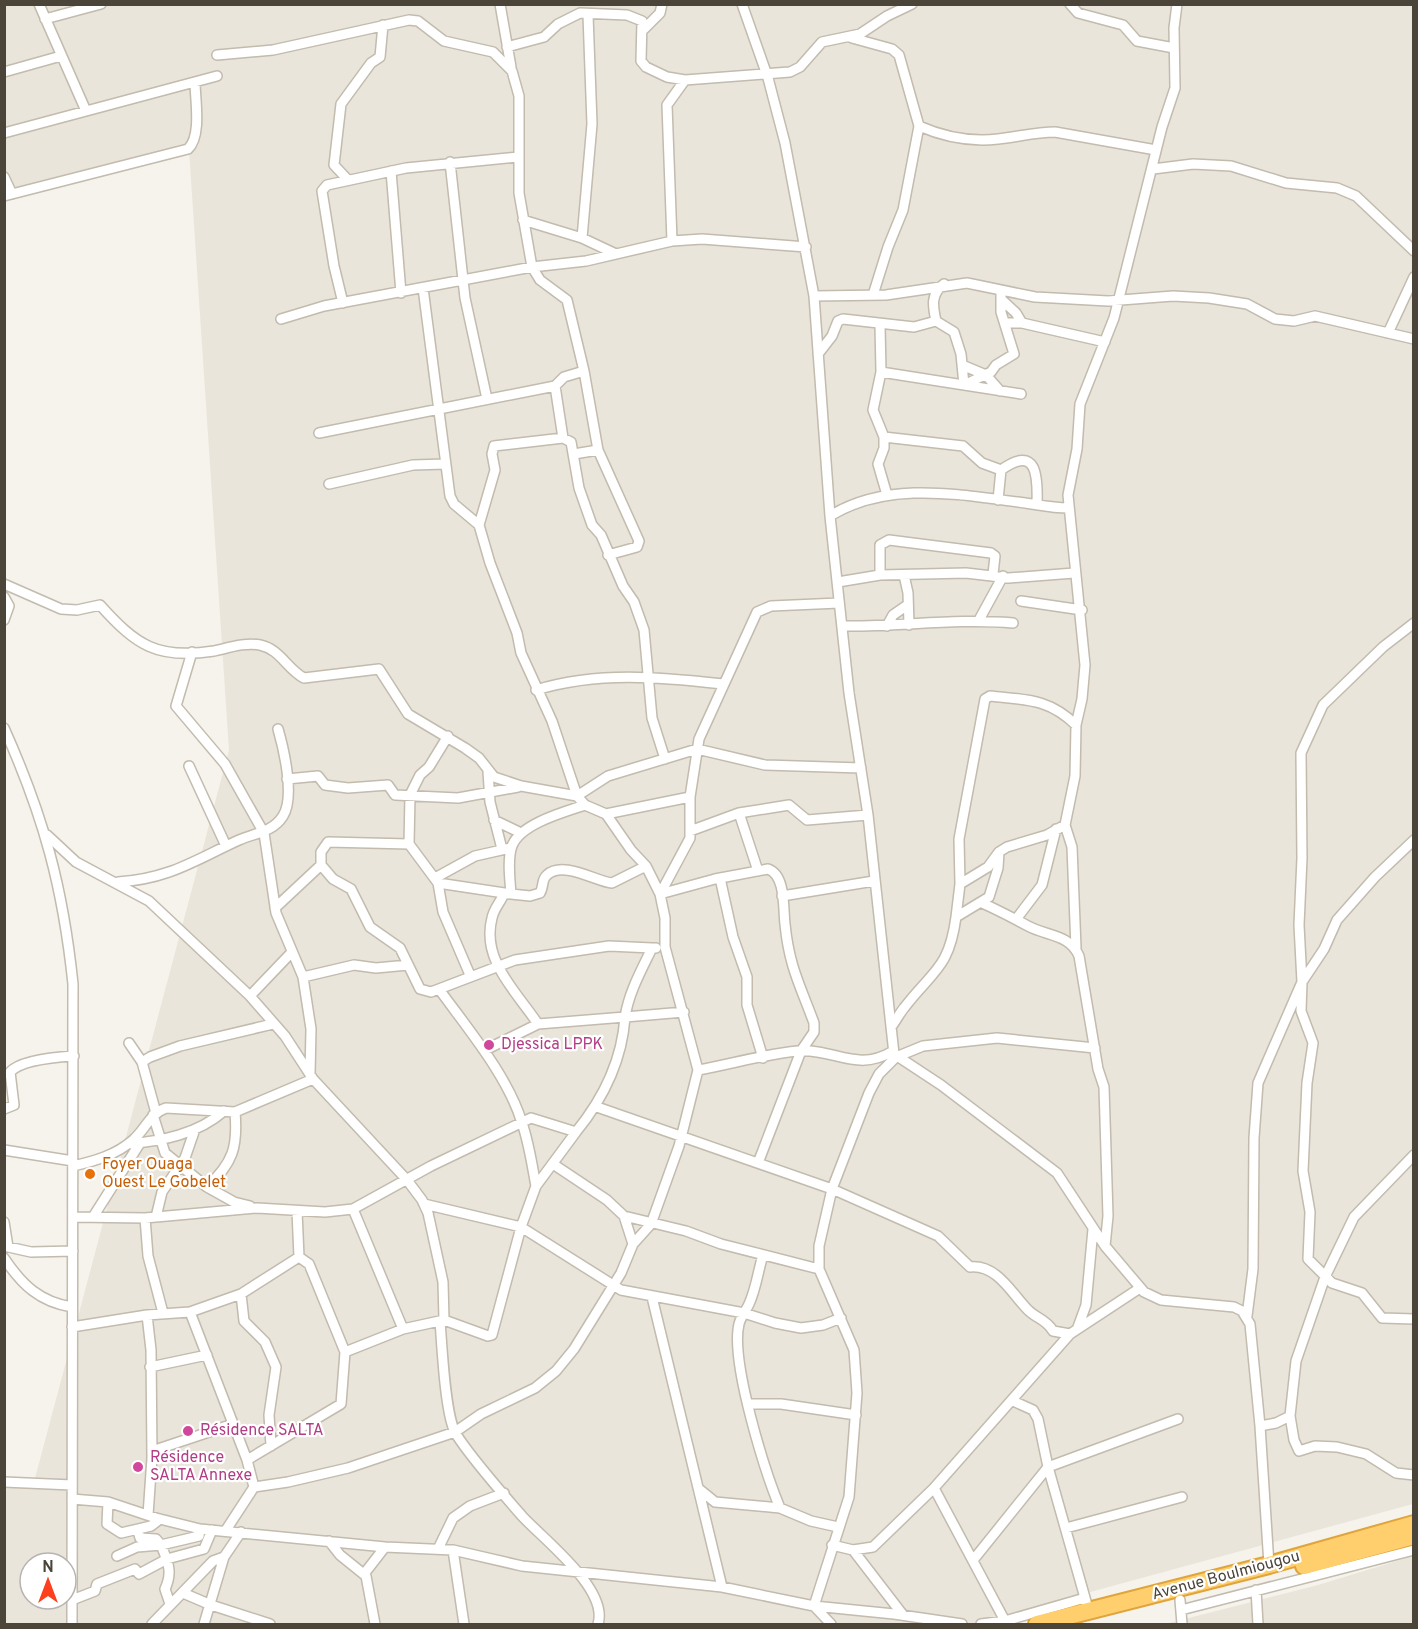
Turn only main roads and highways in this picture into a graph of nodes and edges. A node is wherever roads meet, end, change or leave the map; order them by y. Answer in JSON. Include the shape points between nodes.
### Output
{"nodes":[{"id":1,"x":1413,"y":1524,"type":"edge"},
{"id":2,"x":1413,"y":1536,"type":"edge"},
{"id":3,"x":1086,"y":1611,"type":"edge"},
{"id":4,"x":1038,"y":1624,"type":"edge"}],
"edges":[{"from":1,"to":3,"type":"highway","name":"Avenue Boulmiougou"},
{"from":2,"to":3,"type":"highway","name":"Avenue Boulmiougou","via":[[1181,1605]]},
{"from":3,"to":4,"type":"highway","name":"Avenue Boulmiougou"}]}
